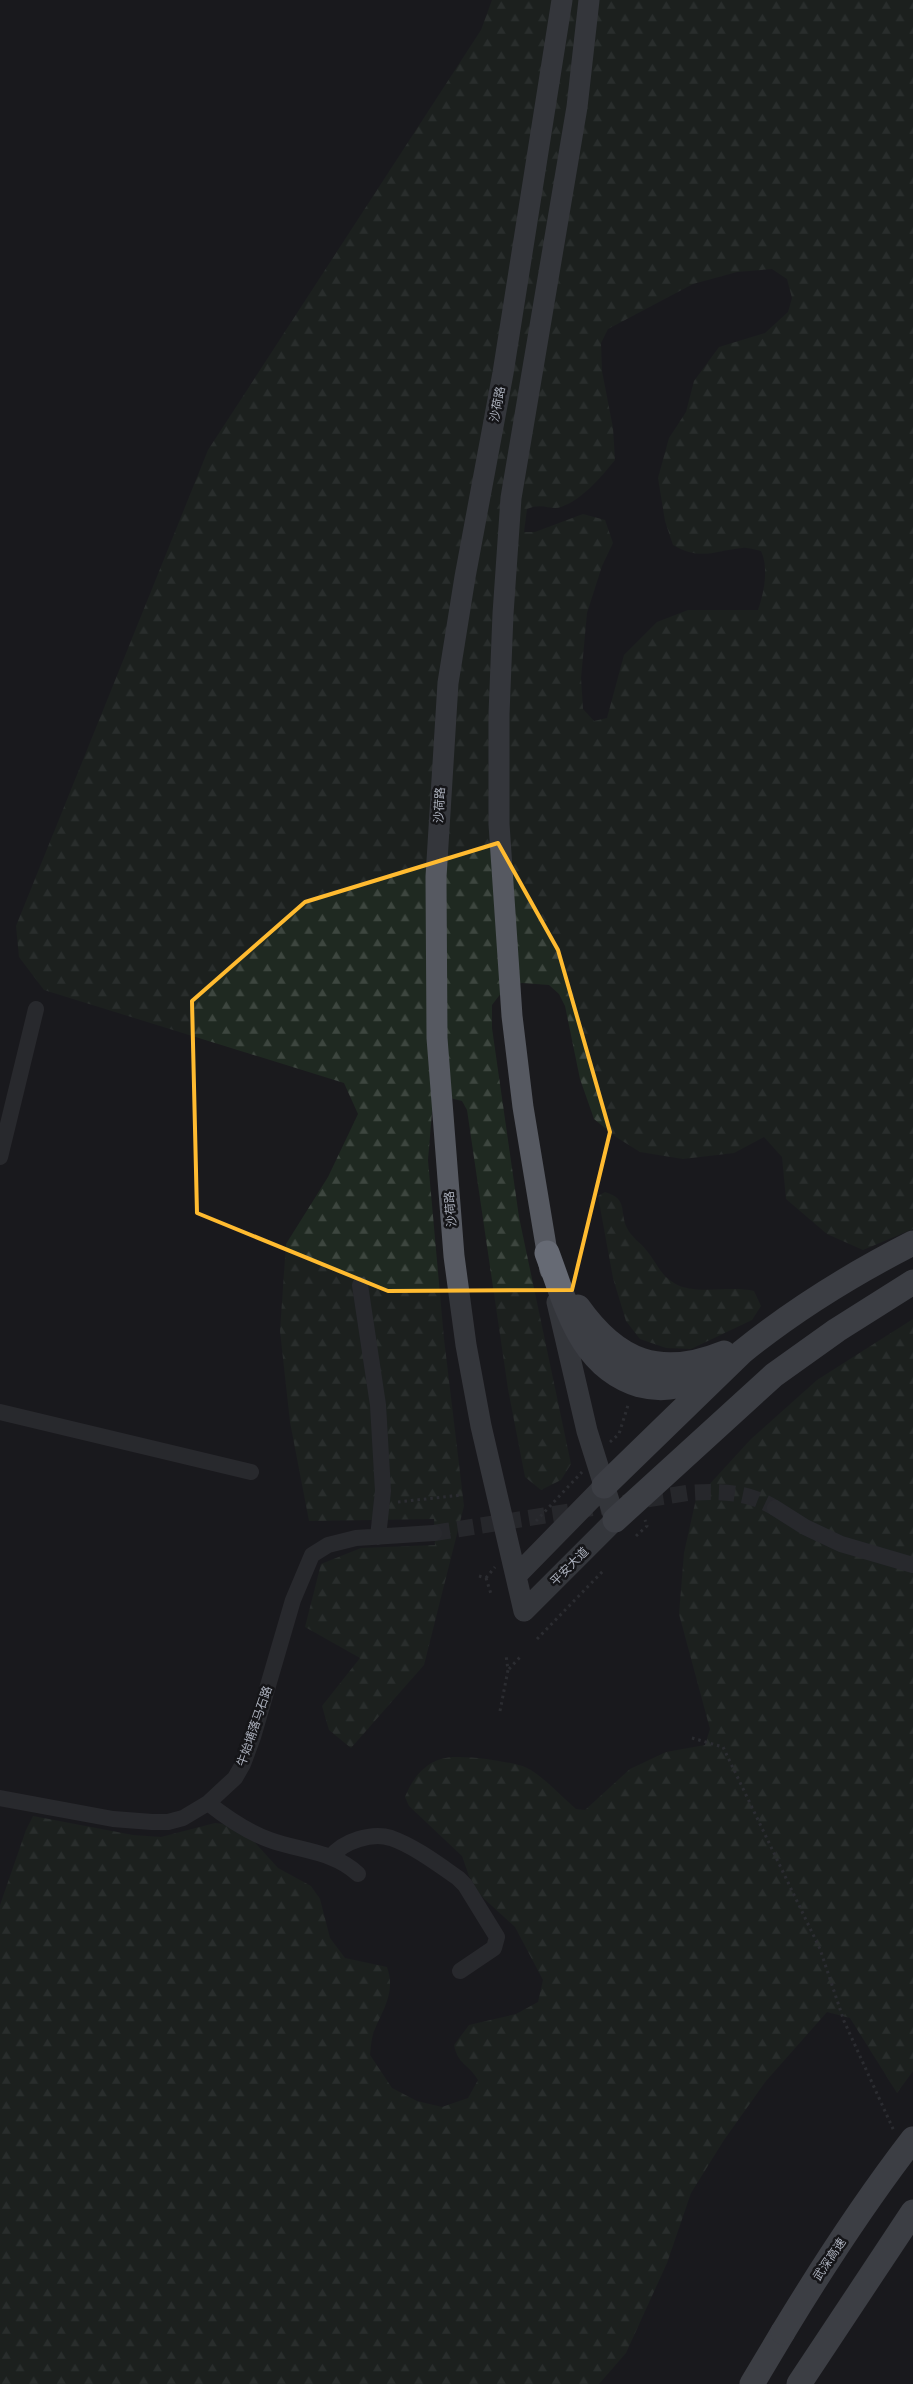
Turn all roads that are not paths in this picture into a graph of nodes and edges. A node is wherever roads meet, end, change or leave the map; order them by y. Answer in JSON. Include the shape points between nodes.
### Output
{"nodes":[{"id":1,"x":562,"y":0,"type":"edge"},
{"id":2,"x":589,"y":0,"type":"edge"},
{"id":3,"x":36,"y":1009,"type":"dead end"},
{"id":4,"x":0,"y":1157,"type":"edge"},
{"id":5,"x":913,"y":1243,"type":"edge"},
{"id":6,"x":546,"y":1253,"type":"junction"},
{"id":7,"x":913,"y":1282,"type":"edge"},
{"id":8,"x":360,"y":1285,"type":"dead end"},
{"id":9,"x":751,"y":1345,"type":"junction"},
{"id":10,"x":0,"y":1412,"type":"edge"},
{"id":11,"x":252,"y":1472,"type":"dead end"},
{"id":12,"x":604,"y":1486,"type":"junction"},
{"id":13,"x":775,"y":1508,"type":"tunnel mouth"},
{"id":14,"x":615,"y":1520,"type":"junction"},
{"id":15,"x":434,"y":1533,"type":"tunnel mouth"},
{"id":16,"x":378,"y":1537,"type":"junction"},
{"id":17,"x":913,"y":1565,"type":"edge"},
{"id":18,"x":516,"y":1576,"type":"junction"},
{"id":19,"x":524,"y":1611,"type":"joint"},
{"id":20,"x":0,"y":1798,"type":"edge"},
{"id":21,"x":208,"y":1803,"type":"junction"},
{"id":22,"x":331,"y":1857,"type":"junction"},
{"id":23,"x":358,"y":1874,"type":"dead end"},
{"id":24,"x":460,"y":1971,"type":"dead end"},
{"id":25,"x":905,"y":2138,"type":"edge"},
{"id":26,"x":913,"y":2212,"type":"edge"},
{"id":27,"x":752,"y":2384,"type":"edge"},
{"id":28,"x":799,"y":2384,"type":"edge"}],
"edges":[{"from":1,"to":18,"type":"main road","name":"沙荷路","via":[[503,373],[448,683],[436,877],[437,1038],[454,1256],[481,1426]]},
{"from":2,"to":6,"type":"main road","via":[[577,107],[511,498],[499,705],[499,824],[512,1016]]},
{"from":3,"to":4,"type":"street"},
{"from":5,"to":9,"type":"highway"},
{"from":6,"to":9,"type":"highway","via":[[589,1323],[618,1350],[642,1362],[658,1366],[697,1362]]},
{"from":6,"to":12,"type":"main road","via":[[587,1431]]},
{"from":7,"to":14,"type":"highway","via":[[774,1375]]},
{"from":8,"to":16,"type":"street","via":[[378,1405],[383,1470]]},
{"from":9,"to":12,"type":"highway"},
{"from":10,"to":11,"type":"street"},
{"from":12,"to":14,"type":"main road"},
{"from":12,"to":18,"type":"main road"},
{"from":13,"to":17,"type":"street","via":[[841,1544]]},
{"from":14,"to":19,"type":"main road","name":"平安大道"},
{"from":15,"to":16,"type":"street","name":"牛始埔落马石路"},
{"from":16,"to":21,"type":"street","name":"牛始埔落马石路","via":[[338,1542],[320,1548],[312,1555],[293,1600],[243,1764],[235,1778]]},
{"from":18,"to":19,"type":"main road","name":"沙荷路"},
{"from":20,"to":21,"type":"street","name":"牛始埔落马石路","via":[[113,1819],[152,1822],[183,1818]]},
{"from":21,"to":22,"type":"street","via":[[258,1835]]},
{"from":22,"to":23,"type":"street","via":[[350,1866]]},
{"from":22,"to":24,"type":"street","via":[[336,1850],[353,1841],[382,1836],[402,1844],[458,1878],[497,1937],[494,1948]]},
{"from":25,"to":27,"type":"highway","name":"武深高速","bridge":true},
{"from":26,"to":28,"type":"highway"}]}
